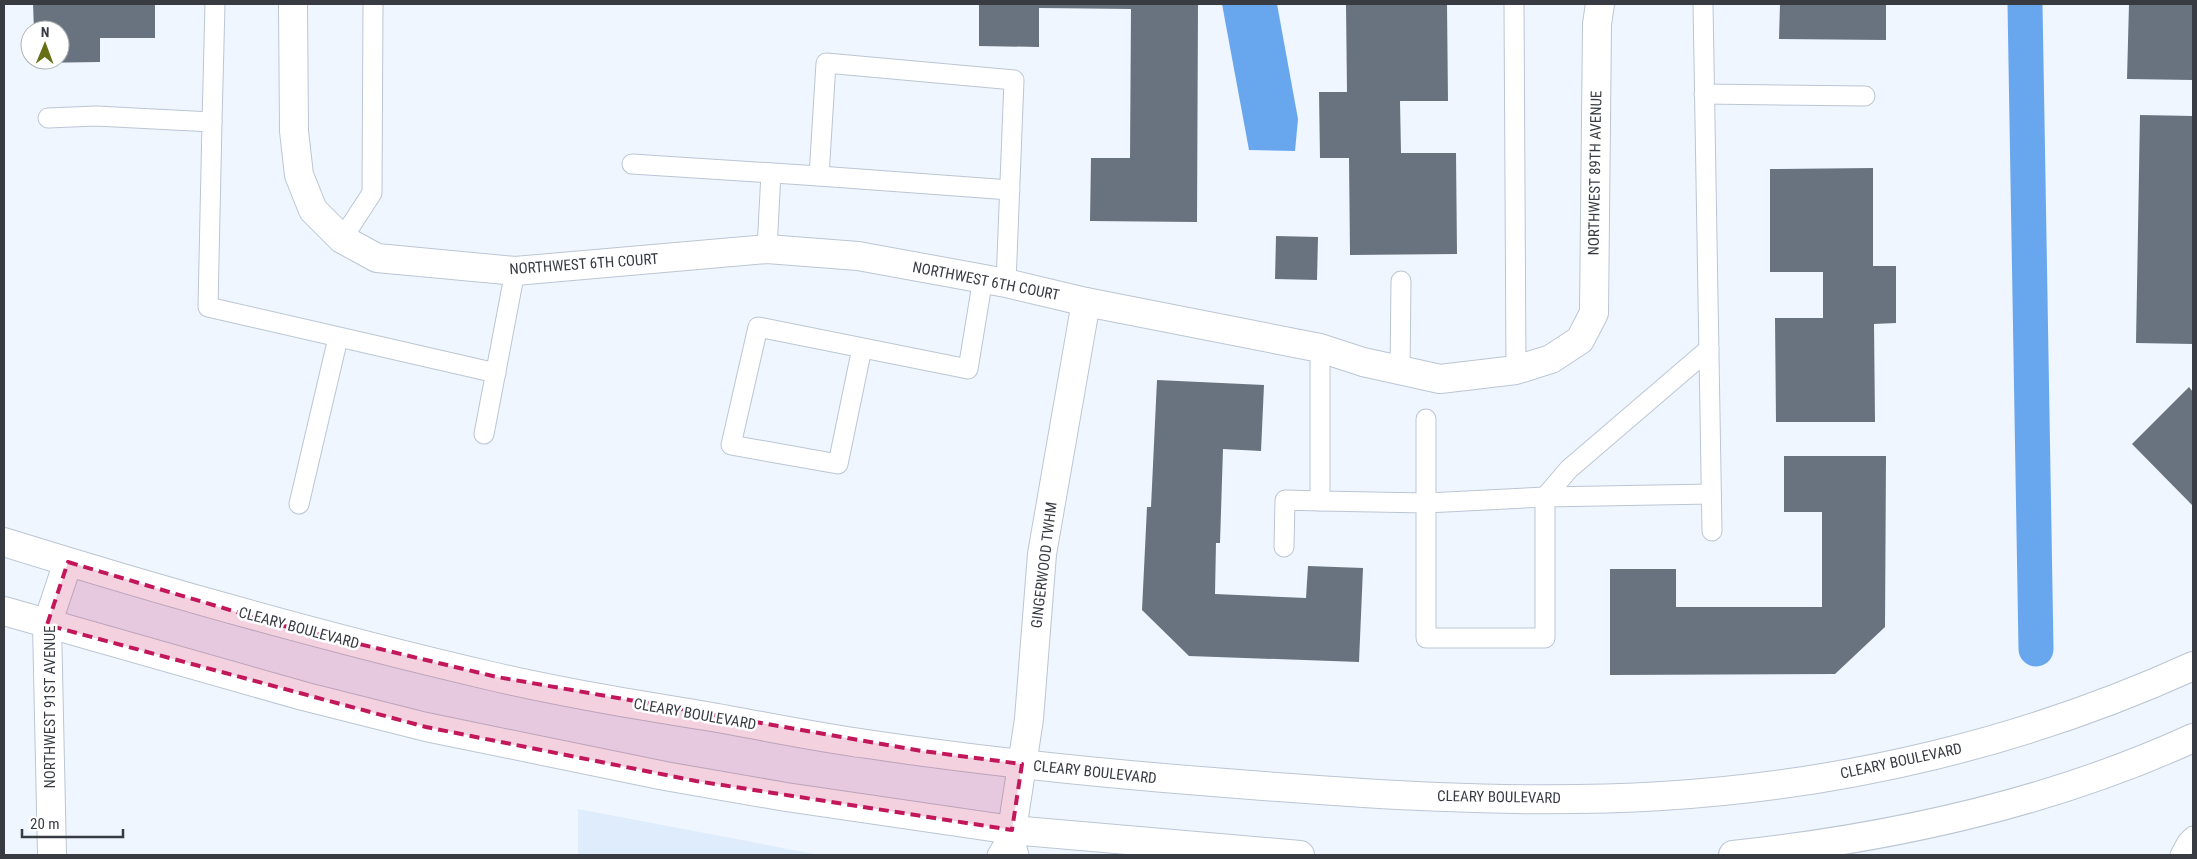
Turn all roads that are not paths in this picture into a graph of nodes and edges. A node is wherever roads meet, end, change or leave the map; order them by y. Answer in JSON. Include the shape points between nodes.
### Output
{"nodes":[{"id":1,"x":214,"y":4,"type":"edge"},
{"id":2,"x":293,"y":4,"type":"edge"},
{"id":3,"x":373,"y":4,"type":"edge"},
{"id":4,"x":1514,"y":4,"type":"edge"},
{"id":5,"x":1600,"y":4,"type":"edge"},
{"id":6,"x":1703,"y":4,"type":"edge"},
{"id":7,"x":1704,"y":94,"type":"junction"},
{"id":8,"x":1865,"y":96,"type":"dead end"},
{"id":9,"x":48,"y":118,"type":"dead end"},
{"id":10,"x":212,"y":122,"type":"junction"},
{"id":11,"x":632,"y":164,"type":"dead end"},
{"id":12,"x":771,"y":173,"type":"junction"},
{"id":13,"x":819,"y":176,"type":"junction"},
{"id":14,"x":1010,"y":190,"type":"junction"},
{"id":15,"x":342,"y":238,"type":"junction"},
{"id":16,"x":767,"y":249,"type":"junction"},
{"id":17,"x":515,"y":271,"type":"junction"},
{"id":18,"x":994,"y":280,"type":"junction"},
{"id":19,"x":1402,"y":281,"type":"dead end"},
{"id":20,"x":1086,"y":302,"type":"junction"},
{"id":21,"x":338,"y":338,"type":"junction"},
{"id":22,"x":1580,"y":340,"type":"joint"},
{"id":23,"x":862,"y":348,"type":"junction"},
{"id":24,"x":1320,"y":348,"type":"junction"},
{"id":25,"x":1709,"y":349,"type":"junction"},
{"id":26,"x":1400,"y":370,"type":"junction"},
{"id":27,"x":1516,"y":370,"type":"junction"},
{"id":28,"x":496,"y":373,"type":"junction"},
{"id":29,"x":1426,"y":419,"type":"dead end"},
{"id":30,"x":484,"y":434,"type":"dead end"},
{"id":31,"x":1711,"y":494,"type":"junction"},
{"id":32,"x":1545,"y":497,"type":"junction"},
{"id":33,"x":1320,"y":501,"type":"junction"},
{"id":34,"x":1426,"y":503,"type":"junction"},
{"id":35,"x":299,"y":504,"type":"dead end"},
{"id":36,"x":1712,"y":531,"type":"dead end"},
{"id":37,"x":4,"y":542,"type":"edge"},
{"id":38,"x":1284,"y":547,"type":"dead end"},
{"id":39,"x":68,"y":562,"type":"junction"},
{"id":40,"x":4,"y":611,"type":"edge"},
{"id":41,"x":47,"y":625,"type":"junction"},
{"id":42,"x":2193,"y":666,"type":"edge"},
{"id":43,"x":2193,"y":738,"type":"edge"},
{"id":44,"x":1022,"y":764,"type":"junction"},
{"id":45,"x":2193,"y":836,"type":"edge"},
{"id":46,"x":1015,"y":843,"type":"edge"},
{"id":47,"x":52,"y":855,"type":"edge"},
{"id":48,"x":997,"y":855,"type":"edge"},
{"id":49,"x":1300,"y":855,"type":"edge"},
{"id":50,"x":1734,"y":855,"type":"edge"},
{"id":51,"x":2180,"y":855,"type":"edge"}],
"edges":[{"from":1,"to":10,"type":"lane"},
{"from":2,"to":15,"type":"street","via":[[294,131],[299,175],[312,210]]},
{"from":3,"to":15,"type":"lane","via":[[372,193]]},
{"from":4,"to":27,"type":"lane"},
{"from":5,"to":22,"type":"street","name":"NORTHWEST 89TH AVENUE","via":[[1597,24],[1594,313]]},
{"from":6,"to":7,"type":"lane"},
{"from":7,"to":8,"type":"lane"},
{"from":7,"to":25,"type":"lane"},
{"from":9,"to":10,"type":"lane","via":[[96,116]]},
{"from":10,"to":21,"type":"lane","via":[[208,307]]},
{"from":11,"to":12,"type":"lane"},
{"from":12,"to":13,"type":"lane"},
{"from":12,"to":16,"type":"lane"},
{"from":13,"to":14,"type":"lane"},
{"from":13,"to":14,"type":"lane","via":[[826,63],[1014,80]]},
{"from":14,"to":18,"type":"lane"},
{"from":15,"to":17,"type":"street","name":"NORTHWEST 6TH COURT","via":[[377,258]]},
{"from":16,"to":17,"type":"street","name":"NORTHWEST 6TH COURT"},
{"from":16,"to":18,"type":"street","name":"NORTHWEST 6TH COURT","via":[[858,256]]},
{"from":17,"to":28,"type":"lane"},
{"from":18,"to":20,"type":"street","name":"NORTHWEST 6TH COURT"},
{"from":18,"to":23,"type":"lane","via":[[968,369]]},
{"from":19,"to":26,"type":"lane"},
{"from":20,"to":24,"type":"street","name":"NORTHWEST 6TH COURT"},
{"from":20,"to":44,"type":"street","name":"GINGERWOOD TWHM","via":[[1042,554],[1029,719]]},
{"from":21,"to":28,"type":"lane"},
{"from":21,"to":35,"type":"lane"},
{"from":22,"to":27,"type":"street","name":"NORTHWEST 6TH COURT","via":[[1551,359]]},
{"from":23,"to":23,"type":"lane","via":[[758,327],[732,445],[838,464]]},
{"from":24,"to":26,"type":"street","name":"NORTHWEST 6TH COURT"},
{"from":24,"to":33,"type":"lane"},
{"from":25,"to":31,"type":"lane"},
{"from":25,"to":32,"type":"lane","via":[[1568,469]]},
{"from":26,"to":27,"type":"street","name":"NORTHWEST 6TH COURT","via":[[1440,379]]},
{"from":28,"to":30,"type":"lane"},
{"from":29,"to":34,"type":"lane"},
{"from":31,"to":32,"type":"lane"},
{"from":31,"to":36,"type":"lane"},
{"from":32,"to":34,"type":"lane"},
{"from":32,"to":34,"type":"lane","via":[[1545,638],[1426,638]]},
{"from":33,"to":34,"type":"lane"},
{"from":33,"to":38,"type":"lane","via":[[1286,500]]},
{"from":37,"to":39,"type":"street","name":"CLEARY BOULEVARD"},
{"from":39,"to":41,"type":"street","name":"NORTHWEST 91ST AVENUE"},
{"from":39,"to":44,"type":"street","name":"CLEARY BOULEVARD","via":[[284,626],[497,677],[860,743]]},
{"from":40,"to":41,"type":"street"},
{"from":41,"to":46,"type":"street","via":[[426,727]]},
{"from":41,"to":47,"type":"street","name":"NORTHWEST 91ST AVENUE"},
{"from":42,"to":44,"type":"street","name":"CLEARY BOULEVARD","via":[[2135,693],[2021,733],[1910,761],[1780,785],[1661,796],[1536,799],[1413,795],[1104,774]]},
{"from":43,"to":50,"type":"street","via":[[2050,792],[1927,826],[1806,848]]},
{"from":44,"to":46,"type":"street","name":"GINGERWOOD TWHM"},
{"from":45,"to":51,"type":"lane"},
{"from":46,"to":48,"type":"lane"},
{"from":46,"to":49,"type":"street"}]}
